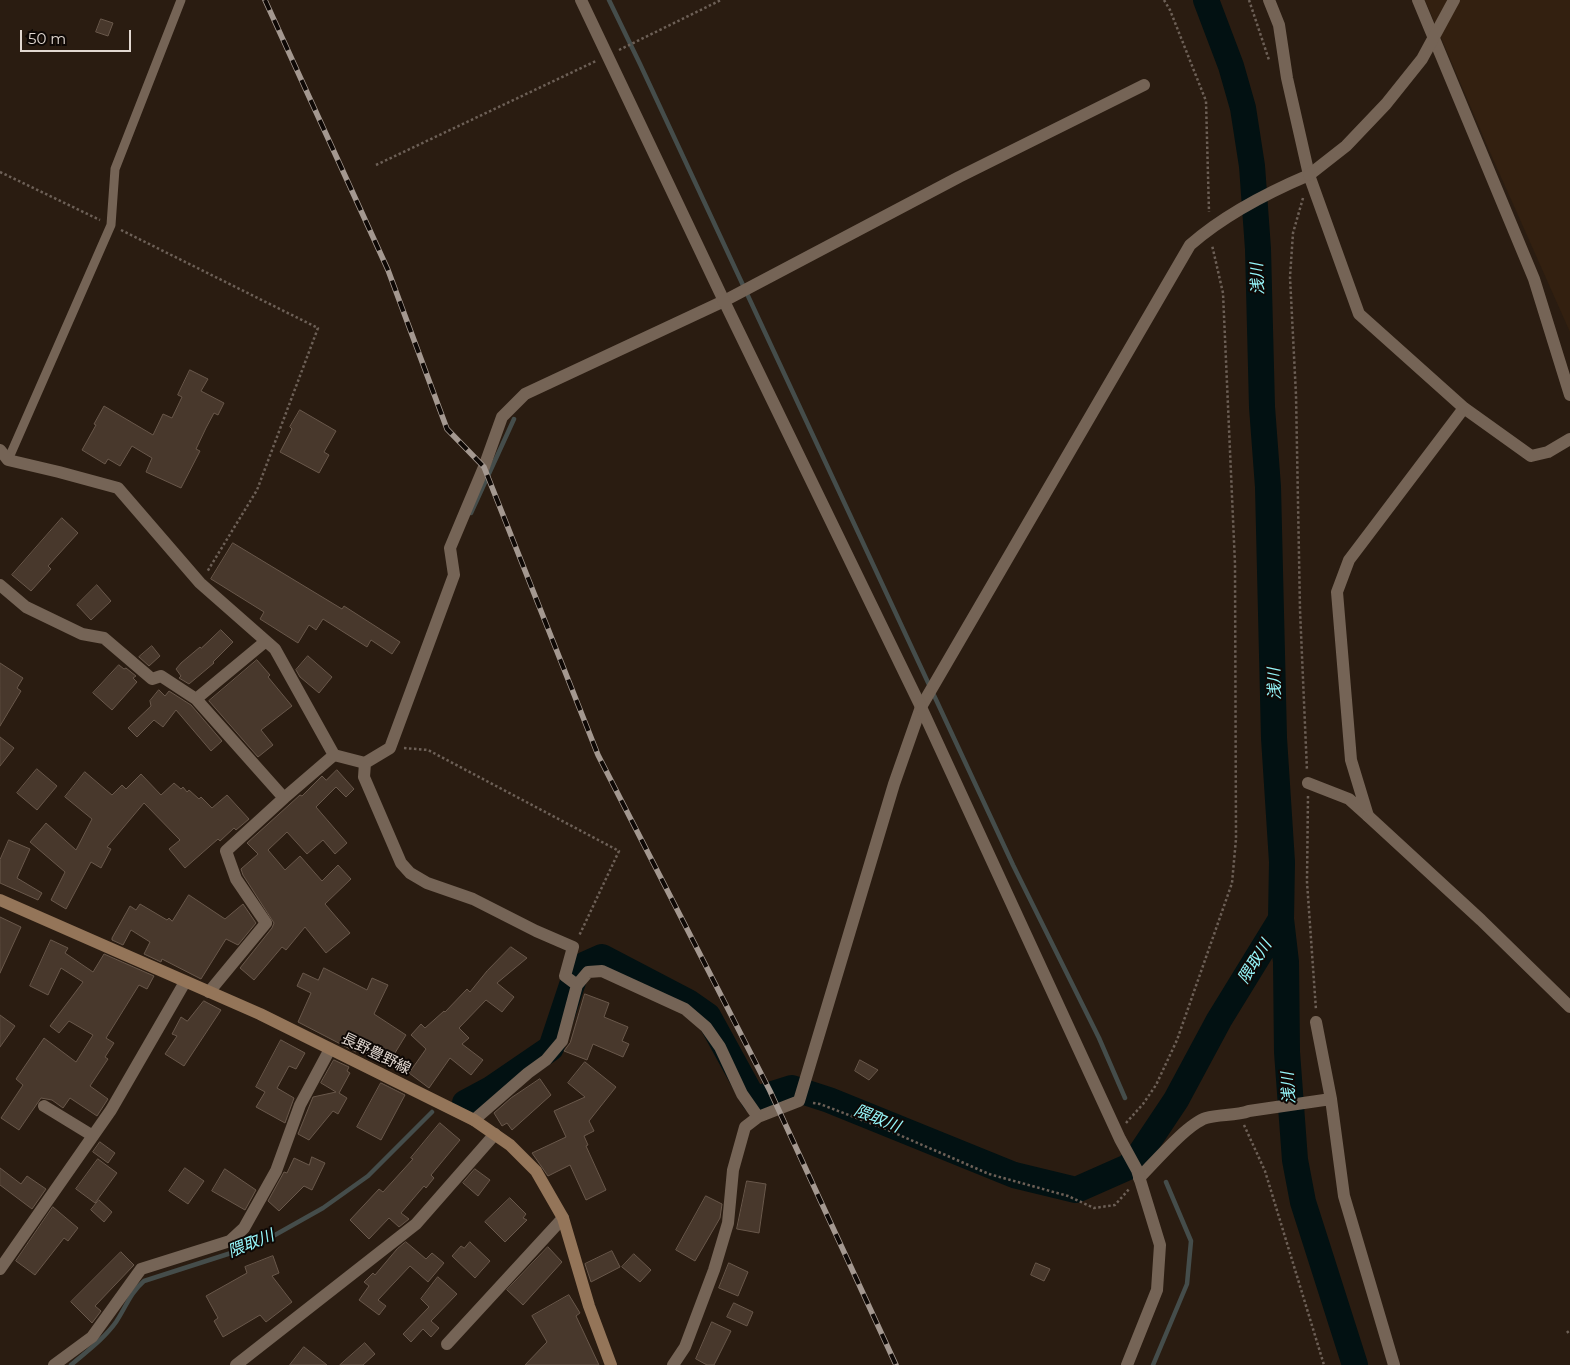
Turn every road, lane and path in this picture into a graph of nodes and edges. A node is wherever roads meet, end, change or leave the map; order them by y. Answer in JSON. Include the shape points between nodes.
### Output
{"nodes":[{"id":1,"x":182,"y":0,"type":"edge"},
{"id":2,"x":581,"y":0,"type":"edge"},
{"id":3,"x":721,"y":0,"type":"edge"},
{"id":4,"x":1164,"y":0,"type":"edge"},
{"id":5,"x":1269,"y":0,"type":"edge"},
{"id":6,"x":1418,"y":0,"type":"edge"},
{"id":7,"x":1454,"y":0,"type":"edge"},
{"id":8,"x":608,"y":55,"type":"junction"},
{"id":9,"x":1144,"y":85,"type":"dead end"},
{"id":10,"x":376,"y":165,"type":"dead end"},
{"id":11,"x":0,"y":172,"type":"edge"},
{"id":12,"x":1309,"y":175,"type":"junction"},
{"id":13,"x":111,"y":225,"type":"junction"},
{"id":14,"x":1212,"y":227,"type":"junction"},
{"id":15,"x":724,"y":302,"type":"junction"},
{"id":16,"x":1570,"y":395,"type":"edge"},
{"id":17,"x":1464,"y":408,"type":"junction"},
{"id":18,"x":1570,"y":439,"type":"edge"},
{"id":19,"x":4,"y":455,"type":"edge"},
{"id":20,"x":200,"y":583,"type":"junction"},
{"id":21,"x":0,"y":585,"type":"edge"},
{"id":22,"x":266,"y":641,"type":"junction"},
{"id":23,"x":196,"y":699,"type":"junction"},
{"id":24,"x":921,"y":707,"type":"junction"},
{"id":25,"x":390,"y":748,"type":"junction"},
{"id":26,"x":334,"y":755,"type":"junction"},
{"id":27,"x":365,"y":762,"type":"junction"},
{"id":28,"x":1308,"y":783,"type":"junction"},
{"id":29,"x":284,"y":798,"type":"junction"},
{"id":30,"x":1368,"y":816,"type":"junction"},
{"id":31,"x":0,"y":900,"type":"edge"},
{"id":32,"x":574,"y":947,"type":"junction"},
{"id":33,"x":186,"y":982,"type":"junction"},
{"id":34,"x":574,"y":983,"type":"junction"},
{"id":35,"x":208,"y":992,"type":"junction"},
{"id":36,"x":1570,"y":1007,"type":"edge"},
{"id":37,"x":1316,"y":1022,"type":"joint"},
{"id":38,"x":330,"y":1050,"type":"junction"},
{"id":39,"x":801,"y":1094,"type":"junction"},
{"id":40,"x":1328,"y":1099,"type":"junction"},
{"id":41,"x":44,"y":1106,"type":"dead end"},
{"id":42,"x":1244,"y":1113,"type":"junction"},
{"id":43,"x":758,"y":1117,"type":"junction"},
{"id":44,"x":474,"y":1120,"type":"junction"},
{"id":45,"x":495,"y":1134,"type":"junction"},
{"id":46,"x":93,"y":1136,"type":"junction"},
{"id":47,"x":1118,"y":1137,"type":"junction"},
{"id":48,"x":1138,"y":1174,"type":"junction"},
{"id":49,"x":563,"y":1218,"type":"junction"},
{"id":50,"x":0,"y":1269,"type":"edge"},
{"id":51,"x":1567,"y":1331,"type":"dead end"},
{"id":52,"x":1570,"y":1335,"type":"edge"},
{"id":53,"x":447,"y":1344,"type":"dead end"},
{"id":54,"x":54,"y":1365,"type":"edge"},
{"id":55,"x":236,"y":1365,"type":"edge"},
{"id":56,"x":611,"y":1365,"type":"edge"},
{"id":57,"x":673,"y":1365,"type":"edge"},
{"id":58,"x":1127,"y":1365,"type":"edge"},
{"id":59,"x":1324,"y":1365,"type":"edge"},
{"id":60,"x":1394,"y":1365,"type":"edge"}],
"edges":[{"from":1,"to":13,"type":"lane","via":[[115,169]]},
{"from":2,"to":8,"type":"street"},
{"from":3,"to":8,"type":"path"},
{"from":4,"to":14,"type":"path","via":[[1206,101]]},
{"from":5,"to":12,"type":"street","via":[[1279,25],[1287,78]]},
{"from":6,"to":16,"type":"street","via":[[1534,279]]},
{"from":7,"to":12,"type":"street","via":[[1422,59],[1386,104],[1346,146]]},
{"from":8,"to":10,"type":"path"},
{"from":8,"to":15,"type":"street"},
{"from":9,"to":15,"type":"street","via":[[959,177]]},
{"from":11,"to":13,"type":"path"},
{"from":12,"to":14,"type":"street"},
{"from":12,"to":17,"type":"street","via":[[1359,314]]},
{"from":12,"to":28,"type":"path","via":[[1293,233],[1290,277]]},
{"from":13,"to":19,"type":"lane"},
{"from":13,"to":20,"type":"path","via":[[318,328],[256,490]]},
{"from":14,"to":24,"type":"street","via":[[1190,245]]},
{"from":14,"to":47,"type":"path","via":[[1223,293],[1235,564],[1236,839],[1232,883],[1177,1040],[1156,1085]]},
{"from":15,"to":24,"type":"street"},
{"from":15,"to":25,"type":"street","via":[[525,394],[502,417],[450,548],[454,575]]},
{"from":17,"to":18,"type":"street","via":[[1531,456],[1548,452]]},
{"from":17,"to":30,"type":"street","via":[[1350,560],[1337,592],[1352,760]]},
{"from":19,"to":20,"type":"street","via":[[118,488]]},
{"from":20,"to":22,"type":"street"},
{"from":21,"to":23,"type":"street","via":[[26,606],[82,634],[104,638],[152,679],[161,676]]},
{"from":22,"to":23,"type":"street"},
{"from":22,"to":26,"type":"street","via":[[275,649]]},
{"from":23,"to":29,"type":"street"},
{"from":24,"to":39,"type":"street","via":[[894,784]]},
{"from":24,"to":47,"type":"street"},
{"from":25,"to":27,"type":"street"},
{"from":25,"to":32,"type":"path","via":[[428,750],[619,851]]},
{"from":26,"to":27,"type":"street"},
{"from":26,"to":29,"type":"street"},
{"from":27,"to":32,"type":"street","via":[[364,777],[401,863],[410,873]]},
{"from":28,"to":30,"type":"street","via":[[1349,799]]},
{"from":28,"to":37,"type":"path","via":[[1307,882]]},
{"from":29,"to":35,"type":"street","via":[[226,851],[236,879],[266,923]]},
{"from":30,"to":36,"type":"street"},
{"from":31,"to":33,"type":"main road","name":"長野豊野線"},
{"from":32,"to":34,"type":"street","via":[[565,976]]},
{"from":33,"to":35,"type":"main road","name":"長野豊野線"},
{"from":33,"to":46,"type":"street"},
{"from":34,"to":43,"type":"street","via":[[588,972],[602,971],[685,1009],[706,1027],[720,1047],[742,1094]]},
{"from":34,"to":44,"type":"street","via":[[562,1042],[546,1060]]},
{"from":35,"to":38,"type":"main road","name":"長野豊野線"},
{"from":37,"to":40,"type":"street"},
{"from":38,"to":44,"type":"main road","name":"長野豊野線"},
{"from":38,"to":54,"type":"street","via":[[300,1105],[276,1171],[244,1228],[230,1241],[141,1269],[92,1337]]},
{"from":39,"to":43,"type":"street"},
{"from":39,"to":48,"type":"path","via":[[989,1174],[1068,1196],[1094,1208],[1115,1205]]},
{"from":40,"to":42,"type":"street"},
{"from":40,"to":60,"type":"street","via":[[1344,1196]]},
{"from":41,"to":46,"type":"street"},
{"from":42,"to":48,"type":"street","via":[[1206,1118]]},
{"from":42,"to":59,"type":"path","via":[[1266,1171]]},
{"from":43,"to":57,"type":"street","via":[[742,1133],[733,1170],[726,1232],[685,1347]]},
{"from":44,"to":45,"type":"main road","name":"長野豊野線"},
{"from":45,"to":49,"type":"main road","name":"長野豊野線","via":[[536,1171]]},
{"from":45,"to":55,"type":"street","via":[[416,1224]]},
{"from":46,"to":50,"type":"street"},
{"from":47,"to":48,"type":"street"},
{"from":48,"to":58,"type":"street","via":[[1160,1245],[1157,1290]]},
{"from":49,"to":53,"type":"street"},
{"from":49,"to":56,"type":"main road","name":"長野豊野線","via":[[589,1306]]},
{"from":51,"to":52,"type":"path"}]}
